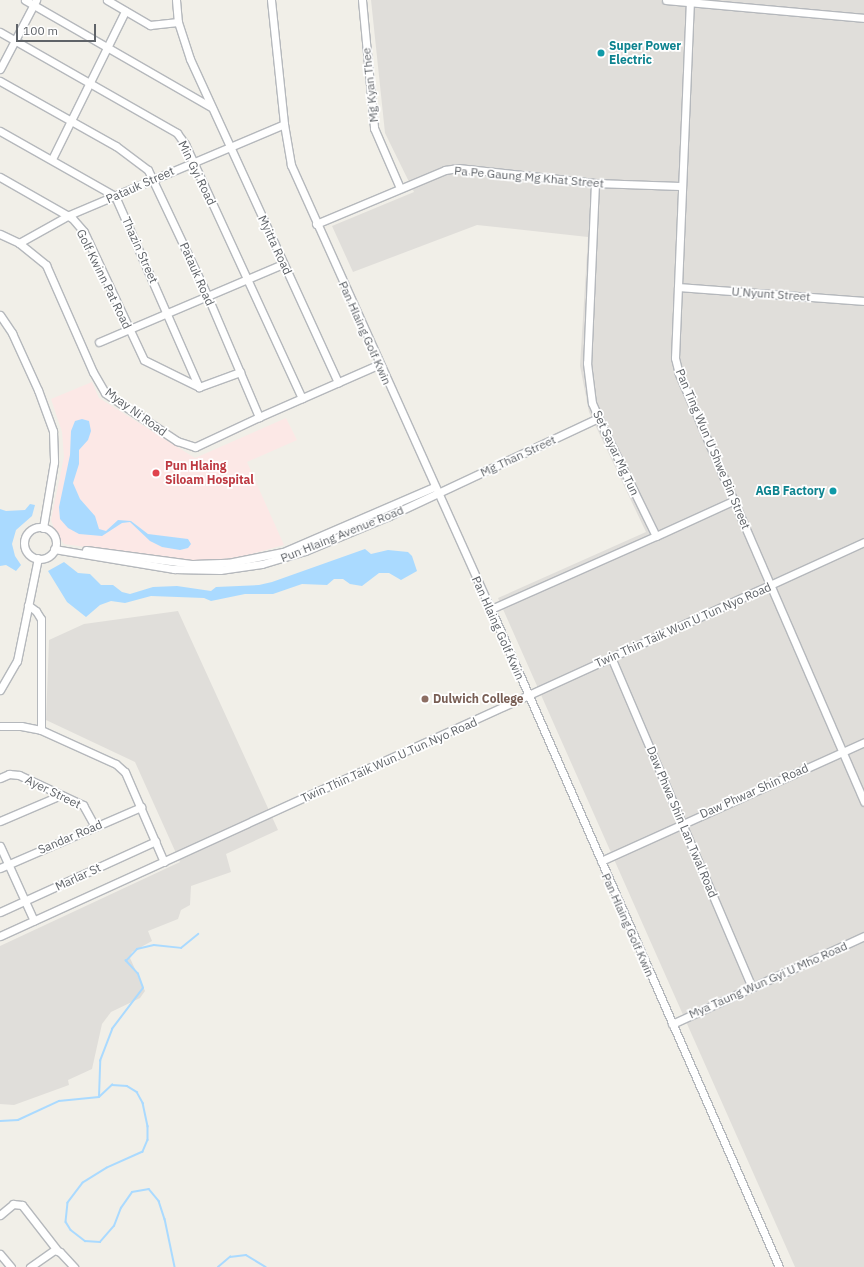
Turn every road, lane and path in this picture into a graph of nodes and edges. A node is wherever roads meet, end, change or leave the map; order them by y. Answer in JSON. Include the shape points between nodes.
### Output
{"nodes":[{"id":1,"x":25,"y":0,"type":"edge"},
{"id":2,"x":106,"y":0,"type":"edge"},
{"id":3,"x":176,"y":0,"type":"edge"},
{"id":4,"x":271,"y":0,"type":"edge"},
{"id":5,"x":362,"y":0,"type":"edge"},
{"id":6,"x":666,"y":0,"type":"edge"},
{"id":7,"x":690,"y":1,"type":"edge"},
{"id":8,"x":35,"y":2,"type":"edge"},
{"id":9,"x":125,"y":11,"type":"junction"},
{"id":10,"x":864,"y":18,"type":"edge"},
{"id":11,"x":178,"y":22,"type":"junction"},
{"id":12,"x":0,"y":32,"type":"edge"},
{"id":13,"x":16,"y":41,"type":"junction"},
{"id":14,"x":108,"y":47,"type":"junction"},
{"id":15,"x":0,"y":70,"type":"edge"},
{"id":16,"x":0,"y":80,"type":"edge"},
{"id":17,"x":89,"y":83,"type":"junction"},
{"id":18,"x":212,"y":107,"type":"junction"},
{"id":19,"x":69,"y":121,"type":"junction"},
{"id":20,"x":284,"y":124,"type":"junction"},
{"id":21,"x":0,"y":131,"type":"edge"},
{"id":22,"x":230,"y":146,"type":"junction"},
{"id":23,"x":52,"y":159,"type":"junction"},
{"id":24,"x":193,"y":162,"type":"junction"},
{"id":25,"x":0,"y":177,"type":"edge"},
{"id":26,"x":154,"y":179,"type":"junction"},
{"id":27,"x":595,"y":183,"type":"junction"},
{"id":28,"x":680,"y":186,"type":"junction"},
{"id":29,"x":400,"y":188,"type":"junction"},
{"id":30,"x":115,"y":196,"type":"junction"},
{"id":31,"x":69,"y":215,"type":"junction"},
{"id":32,"x":316,"y":224,"type":"junction"},
{"id":33,"x":0,"y":234,"type":"edge"},
{"id":34,"x":19,"y":243,"type":"junction"},
{"id":35,"x":284,"y":264,"type":"junction"},
{"id":36,"x":246,"y":278,"type":"junction"},
{"id":37,"x":678,"y":287,"type":"junction"},
{"id":38,"x":207,"y":295,"type":"junction"},
{"id":39,"x":864,"y":301,"type":"edge"},
{"id":40,"x":167,"y":311,"type":"junction"},
{"id":41,"x":0,"y":315,"type":"edge"},
{"id":42,"x":129,"y":328,"type":"junction"},
{"id":43,"x":99,"y":342,"type":"dead end"},
{"id":44,"x":380,"y":364,"type":"junction"},
{"id":45,"x":240,"y":372,"type":"junction"},
{"id":46,"x":338,"y":383,"type":"junction"},
{"id":47,"x":199,"y":387,"type":"junction"},
{"id":48,"x":302,"y":398,"type":"junction"},
{"id":49,"x":259,"y":417,"type":"junction"},
{"id":50,"x":598,"y":418,"type":"junction"},
{"id":51,"x":436,"y":491,"type":"junction"},
{"id":52,"x":735,"y":500,"type":"junction"},
{"id":53,"x":43,"y":528,"type":"junction"},
{"id":54,"x":656,"y":536,"type":"junction"},
{"id":55,"x":864,"y":542,"type":"edge"},
{"id":56,"x":55,"y":547,"type":"junction"},
{"id":57,"x":38,"y":558,"type":"junction"},
{"id":58,"x":772,"y":585,"type":"junction"},
{"id":59,"x":28,"y":605,"type":"junction"},
{"id":60,"x":490,"y":609,"type":"junction"},
{"id":61,"x":611,"y":658,"type":"junction"},
{"id":62,"x":0,"y":690,"type":"edge"},
{"id":63,"x":528,"y":697,"type":"junction"},
{"id":64,"x":0,"y":726,"type":"edge"},
{"id":65,"x":41,"y":730,"type":"junction"},
{"id":66,"x":864,"y":742,"type":"edge"},
{"id":67,"x":842,"y":752,"type":"junction"},
{"id":68,"x":0,"y":778,"type":"edge"},
{"id":69,"x":62,"y":795,"type":"junction"},
{"id":70,"x":864,"y":802,"type":"edge"},
{"id":71,"x":141,"y":807,"type":"junction"},
{"id":72,"x":0,"y":821,"type":"edge"},
{"id":73,"x":682,"y":824,"type":"junction"},
{"id":74,"x":95,"y":827,"type":"junction"},
{"id":75,"x":156,"y":841,"type":"junction"},
{"id":76,"x":0,"y":846,"type":"edge"},
{"id":77,"x":601,"y":861,"type":"junction"},
{"id":78,"x":164,"y":862,"type":"junction"},
{"id":79,"x":8,"y":864,"type":"junction"},
{"id":80,"x":0,"y":868,"type":"edge"},
{"id":81,"x":25,"y":901,"type":"junction"},
{"id":82,"x":0,"y":912,"type":"edge"},
{"id":83,"x":34,"y":921,"type":"junction"},
{"id":84,"x":0,"y":936,"type":"edge"},
{"id":85,"x":864,"y":936,"type":"edge"},
{"id":86,"x":752,"y":987,"type":"junction"},
{"id":87,"x":672,"y":1024,"type":"junction"},
{"id":88,"x":0,"y":1215,"type":"edge"},
{"id":89,"x":57,"y":1250,"type":"junction"},
{"id":90,"x":0,"y":1254,"type":"edge"},
{"id":91,"x":11,"y":1267,"type":"edge"},
{"id":92,"x":30,"y":1267,"type":"edge"},
{"id":93,"x":74,"y":1267,"type":"edge"},
{"id":94,"x":778,"y":1267,"type":"edge"}],
"edges":[{"from":1,"to":8,"type":"street"},
{"from":2,"to":9,"type":"street"},
{"from":3,"to":11,"type":"street","name":"Myitta Road"},
{"from":4,"to":20,"type":"street","name":"Pan Hlaing Golf Kwin"},
{"from":5,"to":29,"type":"street","name":"Mg Kyan Thee","via":[[374,128]]},
{"from":6,"to":7,"type":"street"},
{"from":7,"to":10,"type":"street"},
{"from":7,"to":28,"type":"street","name":"Pan Ting Wun U Shwe Bin Street"},
{"from":8,"to":13,"type":"street"},
{"from":8,"to":14,"type":"street"},
{"from":9,"to":11,"type":"street","via":[[150,25]]},
{"from":9,"to":14,"type":"street"},
{"from":11,"to":18,"type":"street","name":"Myitta Road","via":[[182,40]]},
{"from":12,"to":13,"type":"street","name":"Min Gyi Road"},
{"from":13,"to":15,"type":"street"},
{"from":13,"to":17,"type":"street","name":"Min Gyi Road"},
{"from":14,"to":17,"type":"street"},
{"from":14,"to":18,"type":"street"},
{"from":16,"to":19,"type":"street","name":"Patauk Road"},
{"from":17,"to":19,"type":"street"},
{"from":17,"to":24,"type":"street","name":"Min Gyi Road","via":[[177,133]]},
{"from":18,"to":22,"type":"street","name":"Myitta Road"},
{"from":19,"to":23,"type":"street"},
{"from":19,"to":26,"type":"street","name":"Patauk Road","via":[[140,162]]},
{"from":20,"to":22,"type":"street","name":"Patauk Street"},
{"from":20,"to":32,"type":"street","name":"Pan Hlaing Golf Kwin","via":[[291,165]]},
{"from":21,"to":23,"type":"street"},
{"from":22,"to":24,"type":"street","name":"Patauk Street"},
{"from":22,"to":35,"type":"street","name":"Myitta Road"},
{"from":23,"to":30,"type":"street"},
{"from":24,"to":26,"type":"street","name":"Patauk Street"},
{"from":24,"to":36,"type":"street","name":"Min Gyi Road"},
{"from":25,"to":31,"type":"street","name":"Golf Kwinn Pat Road"},
{"from":26,"to":30,"type":"street","name":"Patauk Street"},
{"from":26,"to":38,"type":"street","name":"Patauk Road"},
{"from":27,"to":28,"type":"street","name":"Pa Pe Gaung Mg Khat Street"},
{"from":27,"to":29,"type":"street","name":"Pa Pe Gaung Mg Khat Street","via":[[458,168],[445,170]]},
{"from":27,"to":50,"type":"street","name":"Set Sayar Mg Tun","via":[[587,363],[592,402]]},
{"from":28,"to":37,"type":"street","name":"Pan Ting Wun U Shwe Bin Street"},
{"from":29,"to":32,"type":"street","name":"Pa Pe Gaung Mg Khat Street"},
{"from":30,"to":31,"type":"street","name":"Patauk Street"},
{"from":30,"to":40,"type":"street","name":"Thazin Street"},
{"from":31,"to":34,"type":"street","name":"Patauk Street"},
{"from":31,"to":42,"type":"street","name":"Golf Kwinn Pat Road","via":[[84,232]]},
{"from":32,"to":44,"type":"street","name":"Pan Hlaing Golf Kwin"},
{"from":33,"to":34,"type":"street"},
{"from":34,"to":49,"type":"street","name":"Myay Ni Road","via":[[46,264],[93,372],[105,393],[177,441],[195,447]]},
{"from":35,"to":36,"type":"street"},
{"from":35,"to":46,"type":"street","name":"Myitta Road"},
{"from":36,"to":38,"type":"street"},
{"from":36,"to":48,"type":"street","name":"Min Gyi Road"},
{"from":37,"to":39,"type":"street","name":"U Nyunt Street"},
{"from":37,"to":52,"type":"street","name":"Pan Ting Wun U Shwe Bin Street","via":[[675,358],[679,374]]},
{"from":38,"to":40,"type":"street"},
{"from":38,"to":45,"type":"street","name":"Patauk Road"},
{"from":40,"to":42,"type":"street"},
{"from":40,"to":47,"type":"street","name":"Thazin Street"},
{"from":41,"to":53,"type":"street","via":[[12,333],[53,430],[54,462]]},
{"from":42,"to":43,"type":"street"},
{"from":42,"to":47,"type":"street","name":"Golf Kwinn Pat Road","via":[[144,360]]},
{"from":44,"to":46,"type":"street"},
{"from":44,"to":51,"type":"street","name":"Pan Hlaing Golf Kwin"},
{"from":45,"to":47,"type":"street"},
{"from":45,"to":49,"type":"street","name":"Patauk Road"},
{"from":46,"to":48,"type":"street"},
{"from":48,"to":49,"type":"street"},
{"from":50,"to":51,"type":"street","name":"Mg Than Street"},
{"from":50,"to":54,"type":"street","name":"Set Sayar Mg Tun"},
{"from":51,"to":56,"type":"street","name":"Pun Hlaing Avenue Road","via":[[283,552],[228,563],[192,564]]},
{"from":51,"to":60,"type":"street","name":"Pan Hlaing Golf Kwin"},
{"from":52,"to":54,"type":"street"},
{"from":52,"to":58,"type":"street","name":"Pan Ting Wun U Shwe Bin Street"},
{"from":53,"to":56,"type":"street","via":[[52,534]]},
{"from":53,"to":57,"type":"street","via":[[30,530],[24,542],[26,551]]},
{"from":54,"to":60,"type":"street"},
{"from":55,"to":58,"type":"street","name":"Twin Thin Taik Wun U Tun Nyo Road"},
{"from":56,"to":57,"type":"street","via":[[48,556]]},
{"from":57,"to":59,"type":"street"},
{"from":58,"to":61,"type":"street","name":"Twin Thin Taik Wun U Tun Nyo Road"},
{"from":58,"to":67,"type":"street","name":"Pan Ting Wun U Shwe Bin Street"},
{"from":59,"to":62,"type":"street","via":[[17,661]]},
{"from":59,"to":65,"type":"street","via":[[41,619]]},
{"from":60,"to":63,"type":"street","name":"Pan Hlaing Golf Kwin"},
{"from":61,"to":63,"type":"street","name":"Twin Thin Taik Wun U Tun Nyo Road"},
{"from":61,"to":73,"type":"street","name":"Daw Phwa Shin Lan Twal Road"},
{"from":63,"to":77,"type":"street","name":"Pan Hlaing Golf Kwin"},
{"from":63,"to":78,"type":"street","name":"Twin Thin Taik Wun U Tun Nyo Road"},
{"from":64,"to":65,"type":"street","via":[[14,725]]},
{"from":65,"to":71,"type":"street","via":[[116,764],[125,772]]},
{"from":66,"to":67,"type":"street","name":"Daw Phwar Shin Road"},
{"from":67,"to":70,"type":"street","name":"Pan Ting Wun U Shwe Bin Street"},
{"from":67,"to":73,"type":"street","name":"Daw Phwar Shin Road"},
{"from":68,"to":69,"type":"street","name":"Ayer Street","via":[[9,774],[19,774]]},
{"from":69,"to":72,"type":"street"},
{"from":69,"to":74,"type":"street","name":"Ayer Street","via":[[83,805]]},
{"from":71,"to":74,"type":"street","name":"Sandar Road"},
{"from":71,"to":75,"type":"street"},
{"from":73,"to":77,"type":"street","name":"Daw Phwar Shin Road"},
{"from":73,"to":86,"type":"street","name":"Daw Phwa Shin Lan Twal Road"},
{"from":74,"to":79,"type":"street","name":"Sandar Road"},
{"from":75,"to":78,"type":"street"},
{"from":75,"to":81,"type":"street","name":"Marlar St"},
{"from":76,"to":79,"type":"street"},
{"from":77,"to":87,"type":"street","name":"Pan Hlaing Golf Kwin"},
{"from":78,"to":83,"type":"street","name":"Twin Thin Taik Wun U Tun Nyo Road"},
{"from":79,"to":80,"type":"street","name":"Sandar Road"},
{"from":79,"to":81,"type":"street"},
{"from":81,"to":82,"type":"street","name":"Marlar St"},
{"from":81,"to":83,"type":"street"},
{"from":83,"to":84,"type":"street","name":"Twin Thin Taik Wun U Tun Nyo Road"},
{"from":85,"to":86,"type":"street","name":"Mya Taung Wun Gyi U Mho Road"},
{"from":86,"to":87,"type":"street","name":"Mya Taung Wun Gyi U Mho Road"},
{"from":87,"to":94,"type":"street","name":"Pan Hlaing Golf Kwin"},
{"from":88,"to":89,"type":"street","via":[[13,1204],[22,1205]]},
{"from":89,"to":92,"type":"street","via":[[49,1251]]},
{"from":89,"to":93,"type":"street"},
{"from":90,"to":91,"type":"street"}]}
